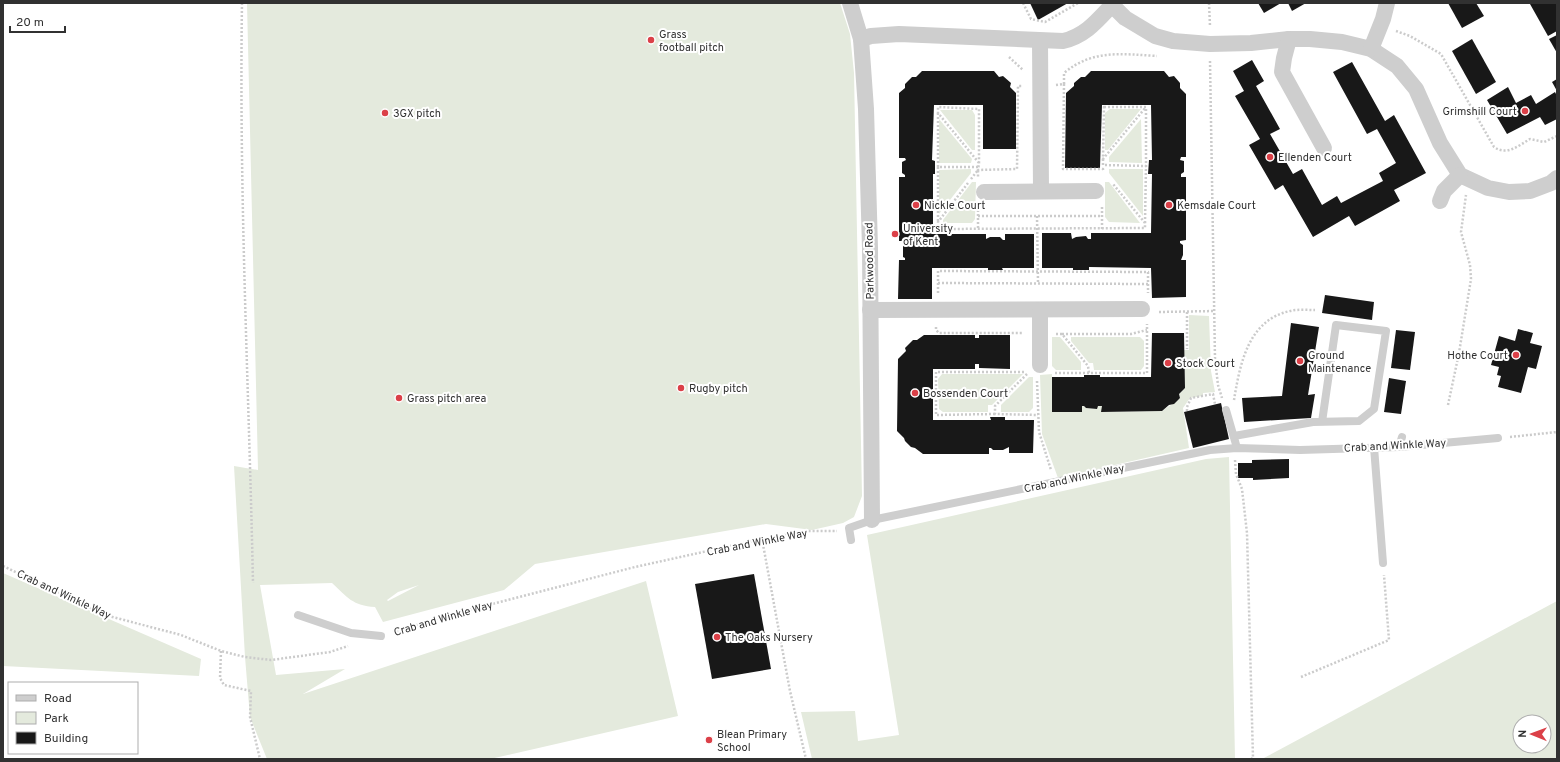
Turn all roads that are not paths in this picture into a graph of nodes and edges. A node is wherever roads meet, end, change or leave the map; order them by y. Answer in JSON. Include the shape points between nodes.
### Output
{"nodes":[{"id":1,"x":850,"y":3,"type":"edge"},
{"id":2,"x":1387,"y":3,"type":"edge"},
{"id":3,"x":1111,"y":4,"type":"edge"},
{"id":4,"x":861,"y":39,"type":"junction"},
{"id":5,"x":1289,"y":39,"type":"junction"},
{"id":6,"x":1040,"y":40,"type":"junction"},
{"id":7,"x":1372,"y":49,"type":"junction"},
{"id":8,"x":1324,"y":148,"type":"dead end"},
{"id":9,"x":1466,"y":178,"type":"junction"},
{"id":10,"x":1557,"y":178,"type":"edge"},
{"id":11,"x":981,"y":188,"type":"road end"},
{"id":12,"x":1041,"y":191,"type":"junction"},
{"id":13,"x":1101,"y":191,"type":"road end"},
{"id":14,"x":1440,"y":201,"type":"dead end"},
{"id":15,"x":1148,"y":309,"type":"road end"},
{"id":16,"x":870,"y":310,"type":"junction"},
{"id":17,"x":1040,"y":310,"type":"junction"},
{"id":18,"x":1043,"y":372,"type":"road end"},
{"id":19,"x":1226,"y":410,"type":"road end"},
{"id":20,"x":1322,"y":422,"type":"junction"},
{"id":21,"x":1234,"y":436,"type":"junction"},
{"id":22,"x":1402,"y":437,"type":"dead end"},
{"id":23,"x":1498,"y":438,"type":"road end"},
{"id":24,"x":1374,"y":447,"type":"junction"},
{"id":25,"x":1399,"y":447,"type":"junction"},
{"id":26,"x":1237,"y":448,"type":"junction"},
{"id":27,"x":872,"y":520,"type":"junction"},
{"id":28,"x":851,"y":540,"type":"dead end"},
{"id":29,"x":1383,"y":563,"type":"road end"},
{"id":30,"x":298,"y":615,"type":"dead end"},
{"id":31,"x":381,"y":636,"type":"road end"}],
"edges":[{"from":1,"to":4,"type":"street","name":"Parkwood Road"},
{"from":2,"to":7,"type":"street"},
{"from":3,"to":5,"type":"street","via":[[1125,18],[1155,36],[1173,41],[1210,44]]},
{"from":3,"to":6,"type":"street","via":[[1090,28],[1074,38]]},
{"from":4,"to":6,"type":"street","via":[[899,34]]},
{"from":4,"to":16,"type":"street","name":"Parkwood Road","via":[[866,109]]},
{"from":5,"to":7,"type":"street","via":[[1342,42]]},
{"from":5,"to":8,"type":"street","via":[[1282,72]]},
{"from":6,"to":12,"type":"street","via":[[1034,85]]},
{"from":7,"to":9,"type":"street","via":[[1397,66],[1416,89],[1440,143]]},
{"from":9,"to":10,"type":"street","via":[[1488,188],[1509,192],[1530,191]]},
{"from":9,"to":14,"type":"street","via":[[1444,191]]},
{"from":11,"to":12,"type":"street"},
{"from":12,"to":13,"type":"street"},
{"from":15,"to":17,"type":"street"},
{"from":16,"to":17,"type":"street"},
{"from":16,"to":27,"type":"street","name":"Parkwood Road"},
{"from":17,"to":18,"type":"street"},
{"from":19,"to":21,"type":"lane"},
{"from":20,"to":20,"type":"lane","via":[[1336,324],[1386,331],[1374,409],[1359,421]]},
{"from":20,"to":21,"type":"lane"},
{"from":21,"to":26,"type":"lane"},
{"from":22,"to":25,"type":"lane"},
{"from":23,"to":25,"type":"lane","name":"Crab and Winkle Way"},
{"from":24,"to":25,"type":"lane","name":"Crab and Winkle Way"},
{"from":24,"to":26,"type":"lane","name":"Crab and Winkle Way","via":[[1300,450]]},
{"from":24,"to":29,"type":"lane"},
{"from":26,"to":27,"type":"lane","name":"Crab and Winkle Way","via":[[1210,450]]},
{"from":27,"to":28,"type":"lane","name":"Crab and Winkle Way","via":[[849,528]]},
{"from":30,"to":31,"type":"lane","via":[[351,632]]}]}
